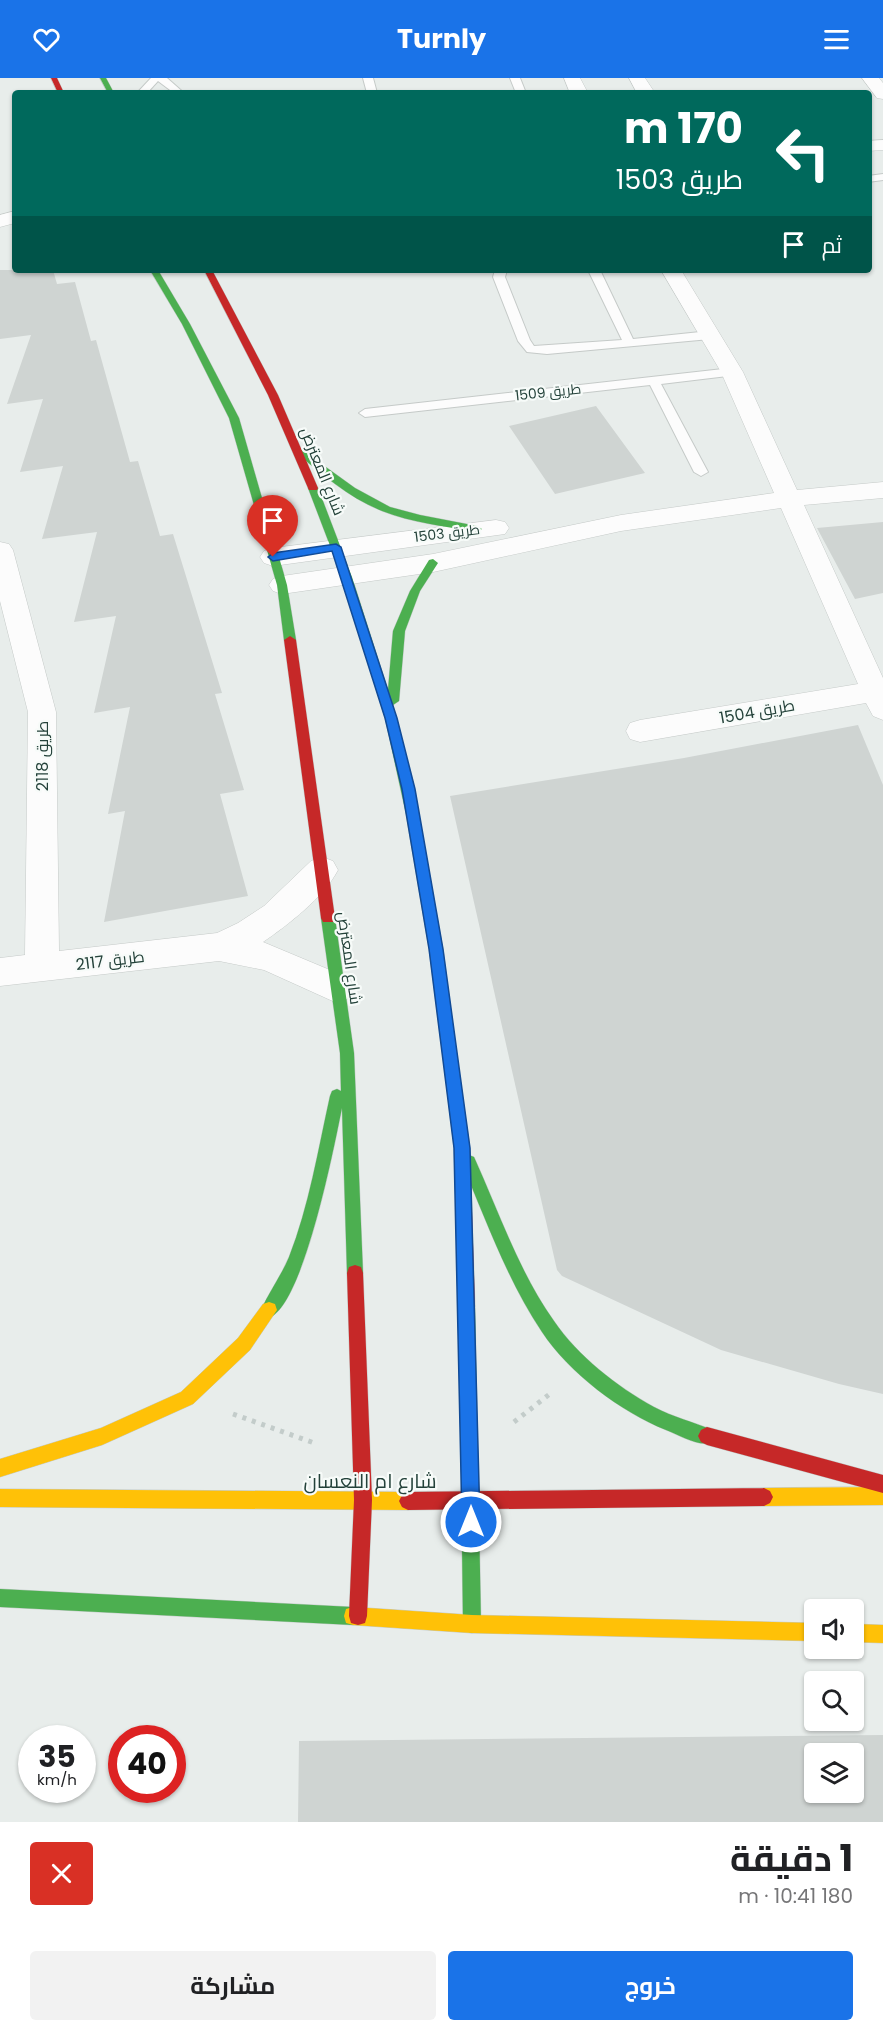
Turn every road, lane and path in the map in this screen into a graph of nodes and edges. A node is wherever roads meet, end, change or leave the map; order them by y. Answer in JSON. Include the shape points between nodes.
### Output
{"nodes":[{"id":1,"x":158,"y":78,"type":"edge"},
{"id":2,"x":870,"y":78,"type":"edge"},
{"id":3,"x":145,"y":90,"type":"edge"},
{"id":4,"x":176,"y":90,"type":"edge"},
{"id":5,"x":883,"y":94,"type":"edge"},
{"id":6,"x":156,"y":273,"type":"edge"},
{"id":7,"x":210,"y":273,"type":"edge"},
{"id":8,"x":500,"y":273,"type":"edge"},
{"id":9,"x":595,"y":273,"type":"edge"},
{"id":10,"x":673,"y":273,"type":"edge"},
{"id":11,"x":710,"y":335,"type":"junction"},
{"id":12,"x":629,"y":342,"type":"junction"},
{"id":13,"x":732,"y":372,"type":"junction"},
{"id":14,"x":654,"y":381,"type":"junction"},
{"id":15,"x":365,"y":412,"type":"dead end"},
{"id":16,"x":297,"y":448,"type":"junction"},
{"id":17,"x":701,"y":472,"type":"dead end"},
{"id":18,"x":883,"y":490,"type":"edge"},
{"id":19,"x":788,"y":499,"type":"junction"},
{"id":20,"x":621,"y":523,"type":"junction"},
{"id":21,"x":477,"y":529,"type":"junction"},
{"id":22,"x":336,"y":547,"type":"junction"},
{"id":23,"x":0,"y":550,"type":"edge"},
{"id":24,"x":273,"y":557,"type":"junction"},
{"id":25,"x":433,"y":563,"type":"junction"},
{"id":26,"x":347,"y":577,"type":"junction"},
{"id":27,"x":282,"y":585,"type":"junction"},
{"id":28,"x":880,"y":696,"type":"edge"},
{"id":29,"x":391,"y":718,"type":"junction"},
{"id":30,"x":640,"y":731,"type":"dead end"},
{"id":31,"x":322,"y":870,"type":"junction"},
{"id":32,"x":219,"y":947,"type":"junction"},
{"id":33,"x":42,"y":968,"type":"junction"},
{"id":34,"x":0,"y":972,"type":"edge"},
{"id":35,"x":337,"y":988,"type":"junction"},
{"id":36,"x":347,"y":1053,"type":"junction"},
{"id":37,"x":462,"y":1148,"type":"junction"},
{"id":38,"x":584,"y":1366,"type":"junction"},
{"id":39,"x":187,"y":1398,"type":"junction"},
{"id":40,"x":471,"y":1456,"type":"junction"},
{"id":41,"x":362,"y":1460,"type":"junction"},
{"id":42,"x":0,"y":1468,"type":"edge"},
{"id":43,"x":883,"y":1484,"type":"edge"},
{"id":44,"x":883,"y":1496,"type":"edge"},
{"id":45,"x":0,"y":1498,"type":"edge"},
{"id":46,"x":363,"y":1500,"type":"junction"},
{"id":47,"x":471,"y":1501,"type":"junction"},
{"id":48,"x":0,"y":1598,"type":"edge"},
{"id":49,"x":358,"y":1616,"type":"junction"},
{"id":50,"x":472,"y":1624,"type":"junction"},
{"id":51,"x":804,"y":1632,"type":"edge"},
{"id":52,"x":864,"y":1633,"type":"edge"},
{"id":53,"x":883,"y":1634,"type":"edge"}],
"edges":[{"from":1,"to":3,"type":"lane"},
{"from":1,"to":4,"type":"lane"},
{"from":2,"to":5,"type":"street"},
{"from":6,"to":24,"type":"street","name":"شارع المعترض","via":[[234,418]]},
{"from":7,"to":16,"type":"street","name":"شارع المعترض"},
{"from":8,"to":12,"type":"lane","via":[[524,341],[531,349]]},
{"from":9,"to":12,"type":"lane"},
{"from":10,"to":11,"type":"street"},
{"from":11,"to":12,"type":"lane"},
{"from":11,"to":13,"type":"street"},
{"from":13,"to":14,"type":"lane","name":"طريق 1509"},
{"from":13,"to":19,"type":"street"},
{"from":14,"to":15,"type":"lane","name":"طريق 1509"},
{"from":14,"to":17,"type":"lane"},
{"from":16,"to":21,"type":"street","via":[[352,492],[374,504]]},
{"from":16,"to":22,"type":"street","name":"شارع المعترض"},
{"from":18,"to":19,"type":"street","name":"طريق 1503"},
{"from":19,"to":20,"type":"street","name":"طريق 1503"},
{"from":19,"to":28,"type":"street","name":"طريق 1504"},
{"from":20,"to":21,"type":"street","name":"طريق 1503"},
{"from":20,"to":25,"type":"street","name":"طريق 1503"},
{"from":21,"to":22,"type":"street","name":"طريق 1503"},
{"from":22,"to":24,"type":"street","name":"طريق 1503"},
{"from":22,"to":26,"type":"street","name":"شارع المعترض"},
{"from":23,"to":33,"type":"street","name":"طريق 2118","via":[[42,712]]},
{"from":24,"to":27,"type":"street","name":"شارع المعترض"},
{"from":25,"to":26,"type":"street","name":"طريق 1503"},
{"from":25,"to":29,"type":"street","via":[[415,591],[399,631]]},
{"from":26,"to":27,"type":"street","name":"طريق 1503"},
{"from":26,"to":29,"type":"street","name":"شارع المعترض"},
{"from":27,"to":31,"type":"street","name":"شارع المعترض"},
{"from":28,"to":30,"type":"street","name":"طريق 1504"},
{"from":29,"to":37,"type":"street","name":"شارع المعترض","via":[[408,789],[436,949]]},
{"from":31,"to":32,"type":"street","name":"طريق 2117","via":[[269,922]]},
{"from":31,"to":35,"type":"street","name":"شارع المعترض"},
{"from":32,"to":33,"type":"street","name":"طريق 2117"},
{"from":32,"to":35,"type":"street","name":"طريق 2117","via":[[268,956]]},
{"from":33,"to":34,"type":"street","name":"طريق 2117"},
{"from":35,"to":36,"type":"street","name":"شارع المعترض"},
{"from":36,"to":39,"type":"street","via":[[303,1241],[279,1295],[244,1344]]},
{"from":36,"to":41,"type":"street","name":"شارع المعترض"},
{"from":37,"to":38,"type":"street","via":[[549,1328]]},
{"from":37,"to":40,"type":"street","name":"شارع المعترض"},
{"from":38,"to":40,"type":"path"},
{"from":38,"to":43,"type":"street","via":[[629,1404],[683,1430]]},
{"from":39,"to":41,"type":"path"},
{"from":39,"to":42,"type":"street","via":[[102,1436]]},
{"from":40,"to":47,"type":"street","name":"شارع المعترض"},
{"from":41,"to":46,"type":"street","name":"شارع المعترض"},
{"from":44,"to":47,"type":"street","name":"شارع ام النعسان"},
{"from":45,"to":46,"type":"street","name":"شارع ام النعسان"},
{"from":46,"to":47,"type":"street","name":"شارع ام النعسان"},
{"from":46,"to":49,"type":"street","name":"شارع المعترض"},
{"from":47,"to":50,"type":"street","name":"شارع المعترض"},
{"from":48,"to":49,"type":"street"},
{"from":49,"to":50,"type":"street"},
{"from":50,"to":51,"type":"street"},
{"from":52,"to":53,"type":"street"}]}
